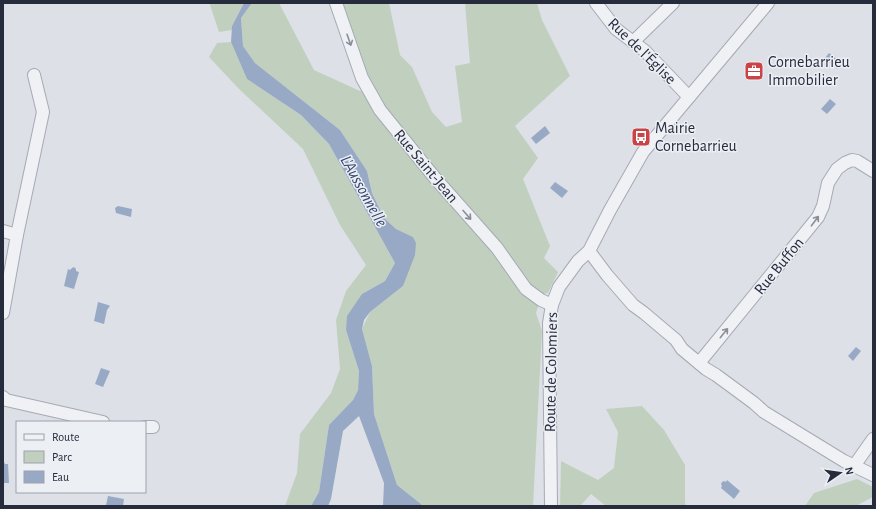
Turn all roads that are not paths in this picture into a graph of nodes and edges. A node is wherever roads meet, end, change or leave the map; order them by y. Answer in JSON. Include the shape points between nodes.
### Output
{"nodes":[{"id":1,"x":336,"y":3,"type":"edge"},
{"id":2,"x":596,"y":3,"type":"edge"},
{"id":3,"x":673,"y":3,"type":"edge"},
{"id":4,"x":768,"y":3,"type":"edge"},
{"id":5,"x":633,"y":42,"type":"junction"},
{"id":6,"x":34,"y":75,"type":"dead end"},
{"id":7,"x":690,"y":97,"type":"junction"},
{"id":8,"x":873,"y":171,"type":"edge"},
{"id":9,"x":3,"y":231,"type":"edge"},
{"id":10,"x":17,"y":234,"type":"junction"},
{"id":11,"x":589,"y":251,"type":"junction"},
{"id":12,"x":552,"y":305,"type":"junction"},
{"id":13,"x":3,"y":313,"type":"edge"},
{"id":14,"x":699,"y":363,"type":"junction"},
{"id":15,"x":3,"y":397,"type":"edge"},
{"id":16,"x":99,"y":421,"type":"edge"},
{"id":17,"x":873,"y":439,"type":"edge"},
{"id":18,"x":854,"y":466,"type":"junction"},
{"id":19,"x":873,"y":475,"type":"edge"},
{"id":20,"x":550,"y":506,"type":"edge"}],
"edges":[{"from":1,"to":12,"type":"street","name":"Rue Saint-Jean","one_way":true,"via":[[362,78],[380,110],[496,248],[526,289]]},
{"from":2,"to":5,"type":"street","name":"Rue de l'Église","via":[[616,29]]},
{"from":3,"to":5,"type":"street"},
{"from":4,"to":7,"type":"street","name":"Route de Colomiers"},
{"from":5,"to":7,"type":"street","name":"Rue de l'Église"},
{"from":6,"to":10,"type":"street","via":[[43,112]]},
{"from":7,"to":11,"type":"street","name":"Route de Colomiers","via":[[643,152]]},
{"from":14,"to":8,"type":"street","name":"Rue Buffon","one_way":true,"via":[[818,217],[828,183],[837,169],[852,160]]},
{"from":9,"to":10,"type":"street"},
{"from":10,"to":13,"type":"street"},
{"from":11,"to":12,"type":"street","name":"Route de Colomiers","via":[[578,261],[559,287]]},
{"from":11,"to":14,"type":"street","via":[[633,305],[676,340],[682,349]]},
{"from":12,"to":20,"type":"street","name":"Route de Colomiers","via":[[549,323]]},
{"from":14,"to":18,"type":"street","via":[[764,412]]},
{"from":15,"to":16,"type":"street","via":[[6,400]]},
{"from":17,"to":18,"type":"street"},
{"from":18,"to":19,"type":"street"}]}
